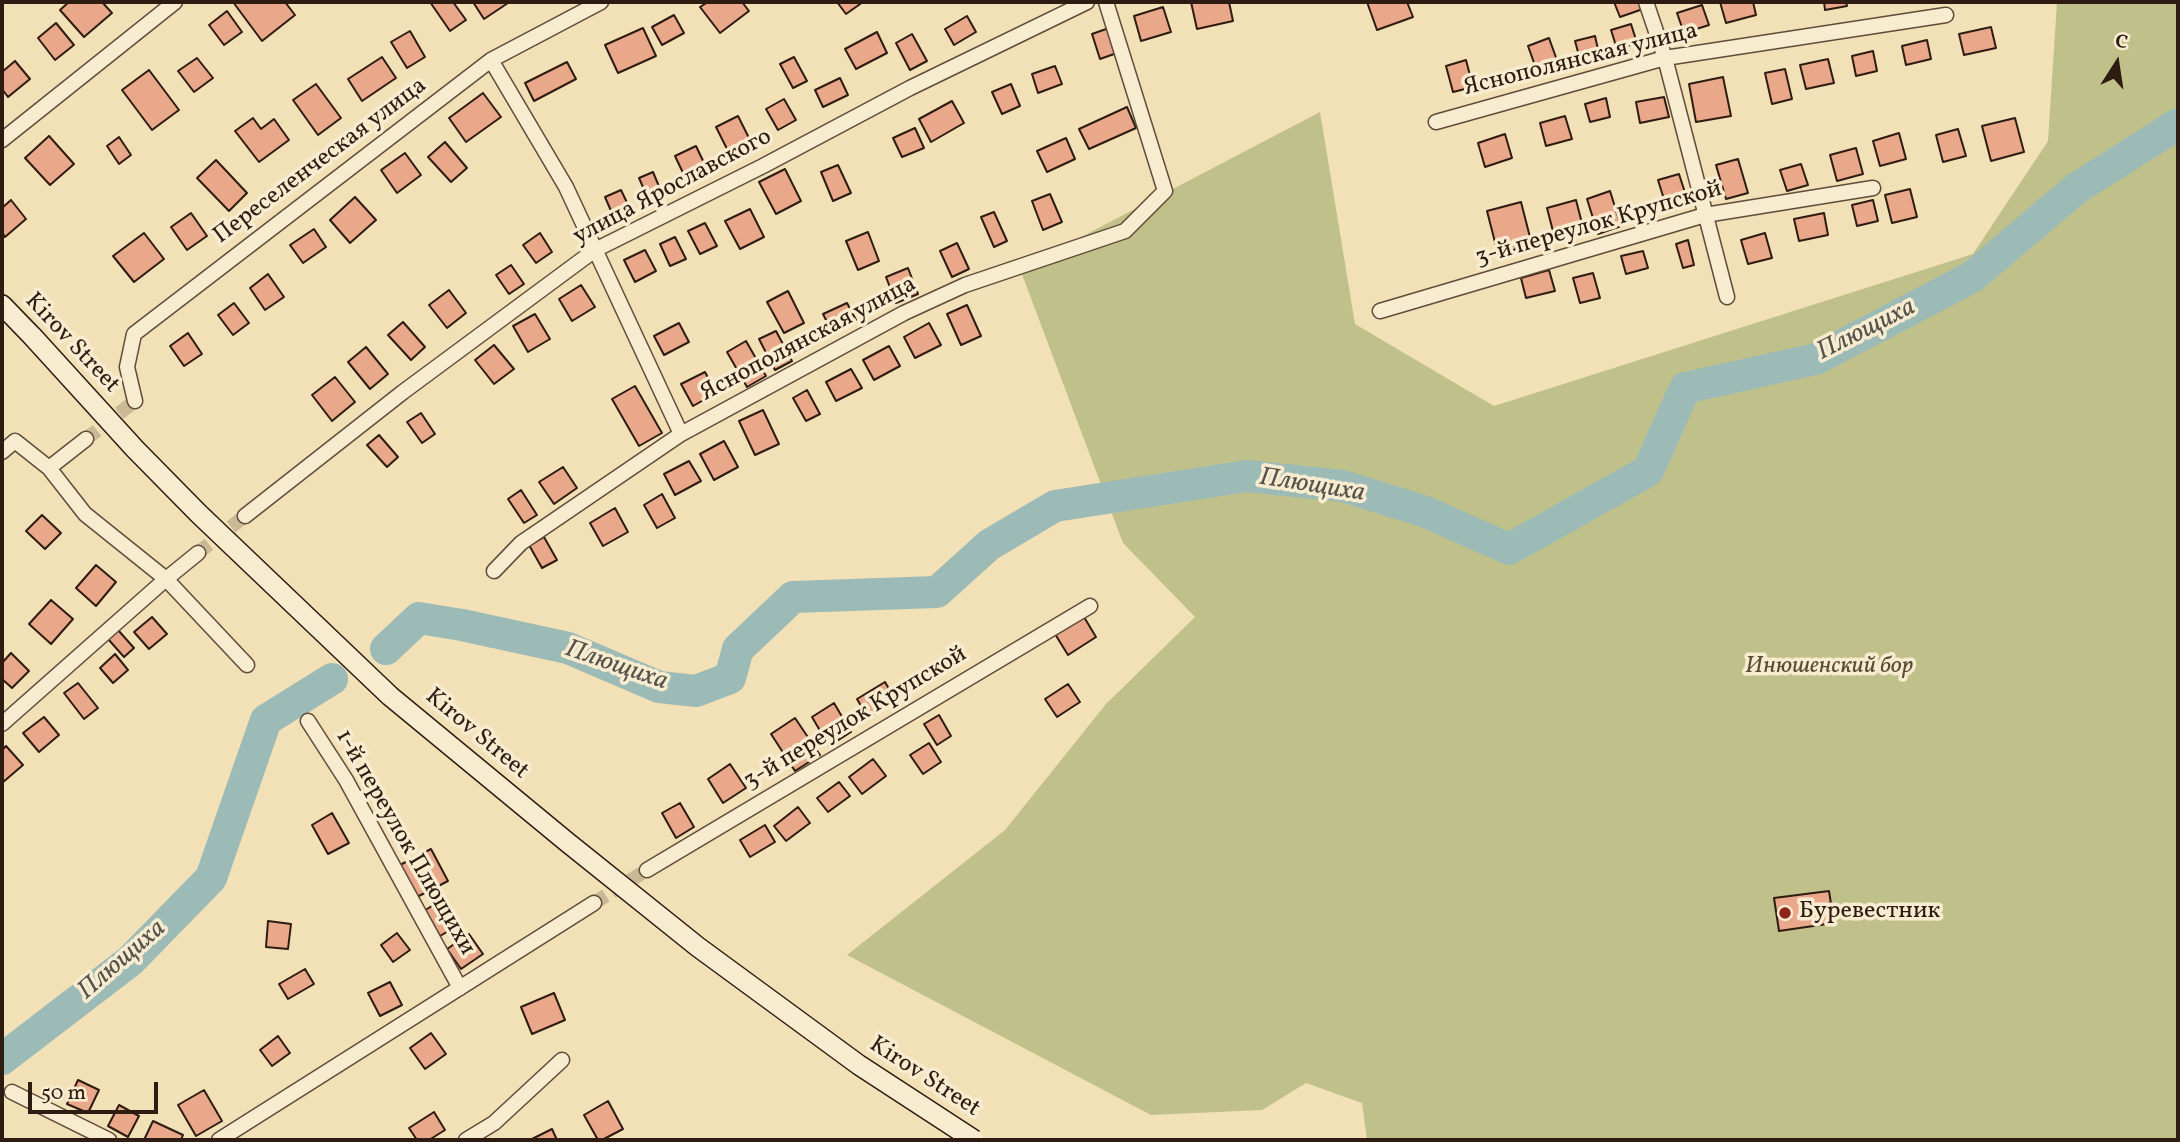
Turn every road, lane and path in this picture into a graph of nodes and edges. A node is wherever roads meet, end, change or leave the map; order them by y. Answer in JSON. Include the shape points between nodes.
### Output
{"nodes":[{"id":1,"x":175,"y":2,"type":"edge"},
{"id":2,"x":601,"y":2,"type":"edge"},
{"id":3,"x":1087,"y":2,"type":"edge"},
{"id":4,"x":1106,"y":2,"type":"edge"},
{"id":5,"x":1646,"y":2,"type":"edge"},
{"id":6,"x":1946,"y":15,"type":"dead end"},
{"id":7,"x":1665,"y":58,"type":"junction"},
{"id":8,"x":491,"y":60,"type":"junction"},
{"id":9,"x":1436,"y":122,"type":"dead end"},
{"id":10,"x":2,"y":140,"type":"edge"},
{"id":11,"x":1873,"y":188,"type":"dead end"},
{"id":12,"x":1705,"y":215,"type":"junction"},
{"id":13,"x":595,"y":250,"type":"junction"},
{"id":14,"x":1727,"y":297,"type":"dead end"},
{"id":15,"x":2,"y":305,"type":"edge"},
{"id":16,"x":1380,"y":311,"type":"dead end"},
{"id":17,"x":135,"y":401,"type":"dead end"},
{"id":18,"x":681,"y":434,"type":"junction"},
{"id":19,"x":86,"y":439,"type":"tunnel mouth"},
{"id":20,"x":2,"y":452,"type":"edge"},
{"id":21,"x":49,"y":468,"type":"junction"},
{"id":22,"x":245,"y":516,"type":"tunnel mouth"},
{"id":23,"x":198,"y":552,"type":"tunnel mouth"},
{"id":24,"x":494,"y":571,"type":"dead end"},
{"id":25,"x":166,"y":579,"type":"junction"},
{"id":26,"x":1090,"y":606,"type":"dead end"},
{"id":27,"x":247,"y":665,"type":"dead end"},
{"id":28,"x":308,"y":721,"type":"dead end"},
{"id":29,"x":2,"y":724,"type":"edge"},
{"id":30,"x":647,"y":870,"type":"tunnel mouth"},
{"id":31,"x":594,"y":903,"type":"tunnel mouth"},
{"id":32,"x":460,"y":988,"type":"junction"},
{"id":33,"x":562,"y":1060,"type":"dead end"},
{"id":34,"x":12,"y":1093,"type":"dead end"},
{"id":35,"x":109,"y":1140,"type":"edge"},
{"id":36,"x":219,"y":1140,"type":"edge"},
{"id":37,"x":466,"y":1140,"type":"edge"},
{"id":38,"x":974,"y":1140,"type":"edge"}],
"edges":[{"from":1,"to":10,"type":"street"},
{"from":2,"to":8,"type":"street","name":"Переселенческая улица"},
{"from":3,"to":13,"type":"street","name":"улица Ярославского"},
{"from":4,"to":18,"type":"street","name":"Яснополянская улица","via":[[1165,191],[1125,231],[965,285],[904,313]]},
{"from":5,"to":7,"type":"street"},
{"from":6,"to":7,"type":"street","name":"Яснополянская улица"},
{"from":7,"to":9,"type":"street","name":"Яснополянская улица"},
{"from":7,"to":12,"type":"street"},
{"from":8,"to":13,"type":"street","via":[[566,187]]},
{"from":8,"to":17,"type":"street","name":"Переселенческая улица","via":[[134,334],[127,368]]},
{"from":11,"to":12,"type":"street","name":"3-й переулок Крупской"},
{"from":12,"to":14,"type":"street"},
{"from":12,"to":16,"type":"street","name":"3-й переулок Крупской"},
{"from":13,"to":18,"type":"street"},
{"from":13,"to":22,"type":"street","name":"улица Ярославского"},
{"from":15,"to":38,"type":"main road","name":"Kirov Street","bridge":true,"via":[[162,477],[390,696],[698,947],[859,1065]]},
{"from":18,"to":24,"type":"street","name":"Яснополянская улица","via":[[521,542]]},
{"from":19,"to":21,"type":"street"},
{"from":20,"to":21,"type":"street","via":[[15,441]]},
{"from":21,"to":25,"type":"street","via":[[85,514]]},
{"from":23,"to":25,"type":"street"},
{"from":25,"to":27,"type":"street"},
{"from":25,"to":29,"type":"street"},
{"from":26,"to":30,"type":"street","name":"3-й переулок Крупской"},
{"from":28,"to":32,"type":"street","name":"1-й переулок Плющихи","via":[[346,780]]},
{"from":31,"to":32,"type":"street"},
{"from":32,"to":36,"type":"street"},
{"from":33,"to":37,"type":"street","via":[[494,1123]]},
{"from":34,"to":35,"type":"street"}]}
